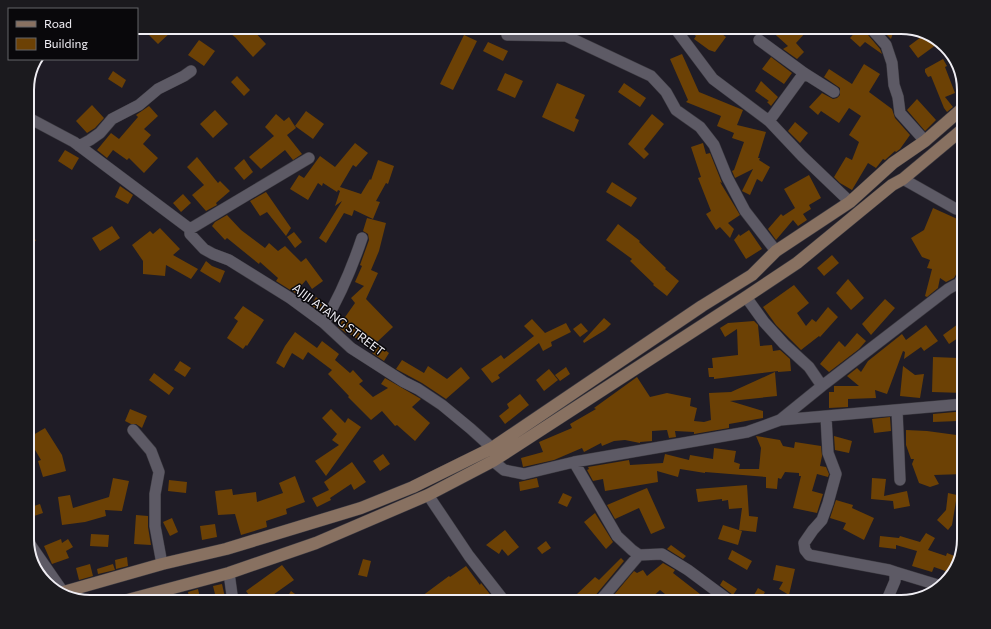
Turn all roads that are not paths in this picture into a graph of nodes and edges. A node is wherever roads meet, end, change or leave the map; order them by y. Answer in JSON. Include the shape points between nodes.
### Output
{"nodes":[{"id":1,"x":679,"y":34,"type":"edge"},
{"id":2,"x":876,"y":34,"type":"edge"},
{"id":3,"x":507,"y":35,"type":"dead end"},
{"id":4,"x":759,"y":40,"type":"dead end"},
{"id":5,"x":191,"y":71,"type":"dead end"},
{"id":6,"x":804,"y":73,"type":"junction"},
{"id":7,"x":834,"y":92,"type":"dead end"},
{"id":8,"x":957,"y":113,"type":"edge"},
{"id":9,"x":34,"y":121,"type":"edge"},
{"id":10,"x":769,"y":121,"type":"junction"},
{"id":11,"x":957,"y":134,"type":"edge"},
{"id":12,"x":925,"y":141,"type":"junction"},
{"id":13,"x":79,"y":146,"type":"junction"},
{"id":14,"x":309,"y":158,"type":"dead end"},
{"id":15,"x":903,"y":179,"type":"junction"},
{"id":16,"x":850,"y":202,"type":"junction"},
{"id":17,"x":956,"y":210,"type":"dead end"},
{"id":18,"x":190,"y":229,"type":"junction"},
{"id":19,"x":362,"y":238,"type":"dead end"},
{"id":20,"x":776,"y":251,"type":"junction"},
{"id":21,"x":957,"y":284,"type":"edge"},
{"id":22,"x":746,"y":297,"type":"junction"},
{"id":23,"x":324,"y":323,"type":"junction"},
{"id":24,"x":822,"y":386,"type":"junction"},
{"id":25,"x":957,"y":405,"type":"edge"},
{"id":26,"x":897,"y":410,"type":"junction"},
{"id":27,"x":826,"y":417,"type":"junction"},
{"id":28,"x":780,"y":420,"type":"junction"},
{"id":29,"x":133,"y":430,"type":"dead end"},
{"id":30,"x":493,"y":454,"type":"junction"},
{"id":31,"x":574,"y":462,"type":"junction"},
{"id":32,"x":900,"y":480,"type":"dead end"},
{"id":33,"x":428,"y":495,"type":"junction"},
{"id":34,"x":36,"y":554,"type":"edge"},
{"id":35,"x":639,"y":555,"type":"junction"},
{"id":36,"x":162,"y":564,"type":"junction"},
{"id":37,"x":895,"y":572,"type":"junction"},
{"id":38,"x":229,"y":573,"type":"junction"},
{"id":39,"x":55,"y":583,"type":"edge"},
{"id":40,"x":934,"y":584,"type":"edge"},
{"id":41,"x":70,"y":591,"type":"edge"},
{"id":42,"x":146,"y":595,"type":"edge"},
{"id":43,"x":232,"y":595,"type":"edge"},
{"id":44,"x":500,"y":595,"type":"edge"},
{"id":45,"x":606,"y":595,"type":"edge"},
{"id":46,"x":722,"y":595,"type":"edge"},
{"id":47,"x":889,"y":595,"type":"edge"}],
"edges":[{"from":1,"to":10,"type":"street","via":[[714,79]]},
{"from":2,"to":12,"type":"street","via":[[886,45],[892,63],[900,113]]},
{"from":3,"to":20,"type":"street","via":[[566,36],[651,76],[666,92],[676,110],[700,126],[714,145],[745,211]]},
{"from":4,"to":6,"type":"street"},
{"from":5,"to":13,"type":"street","via":[[158,89],[139,105],[112,119],[100,134]]},
{"from":6,"to":7,"type":"street"},
{"from":6,"to":10,"type":"street"},
{"from":8,"to":12,"type":"main road"},
{"from":9,"to":13,"type":"street","name":"AJIJI ATANG STREET"},
{"from":10,"to":16,"type":"street"},
{"from":11,"to":15,"type":"main road"},
{"from":12,"to":16,"type":"main road","via":[[894,162]]},
{"from":13,"to":18,"type":"street","name":"AJIJI ATANG STREET"},
{"from":14,"to":18,"type":"street"},
{"from":15,"to":17,"type":"street"},
{"from":15,"to":22,"type":"main road","via":[[892,185],[797,262]]},
{"from":16,"to":20,"type":"main road"},
{"from":18,"to":23,"type":"street","name":"AJIJI ATANG STREET","via":[[190,234],[204,249],[229,260],[290,298]]},
{"from":19,"to":23,"type":"street","via":[[339,298]]},
{"from":20,"to":30,"type":"main road","via":[[752,275],[702,306]]},
{"from":21,"to":24,"type":"street"},
{"from":22,"to":24,"type":"street","via":[[764,322],[809,367]]},
{"from":22,"to":30,"type":"main road"},
{"from":23,"to":30,"type":"street","name":"AJIJI ATANG STREET","via":[[351,348],[447,409]]},
{"from":24,"to":28,"type":"street"},
{"from":25,"to":26,"type":"street"},
{"from":26,"to":27,"type":"street"},
{"from":26,"to":32,"type":"street"},
{"from":27,"to":28,"type":"street"},
{"from":27,"to":37,"type":"street","via":[[828,453],[836,474],[822,520],[804,543],[805,550],[809,555]]},
{"from":28,"to":31,"type":"street","name":"AJIJI ATANG STREET","via":[[747,432]]},
{"from":29,"to":36,"type":"street","via":[[151,451],[159,472],[155,494],[155,526]]},
{"from":30,"to":31,"type":"street","name":"AJIJI ATANG STREET","via":[[504,470],[524,474]]},
{"from":30,"to":33,"type":"main road"},
{"from":30,"to":36,"type":"main road","via":[[361,508],[226,549]]},
{"from":31,"to":35,"type":"street","via":[[617,536]]},
{"from":33,"to":38,"type":"main road","via":[[316,543]]},
{"from":33,"to":44,"type":"street","via":[[469,556]]},
{"from":34,"to":39,"type":"street"},
{"from":35,"to":45,"type":"street"},
{"from":35,"to":46,"type":"street","via":[[662,554]]},
{"from":36,"to":41,"type":"main road"},
{"from":37,"to":40,"type":"street"},
{"from":37,"to":47,"type":"street","via":[[895,581]]},
{"from":38,"to":42,"type":"main road"},
{"from":38,"to":43,"type":"street"}]}
